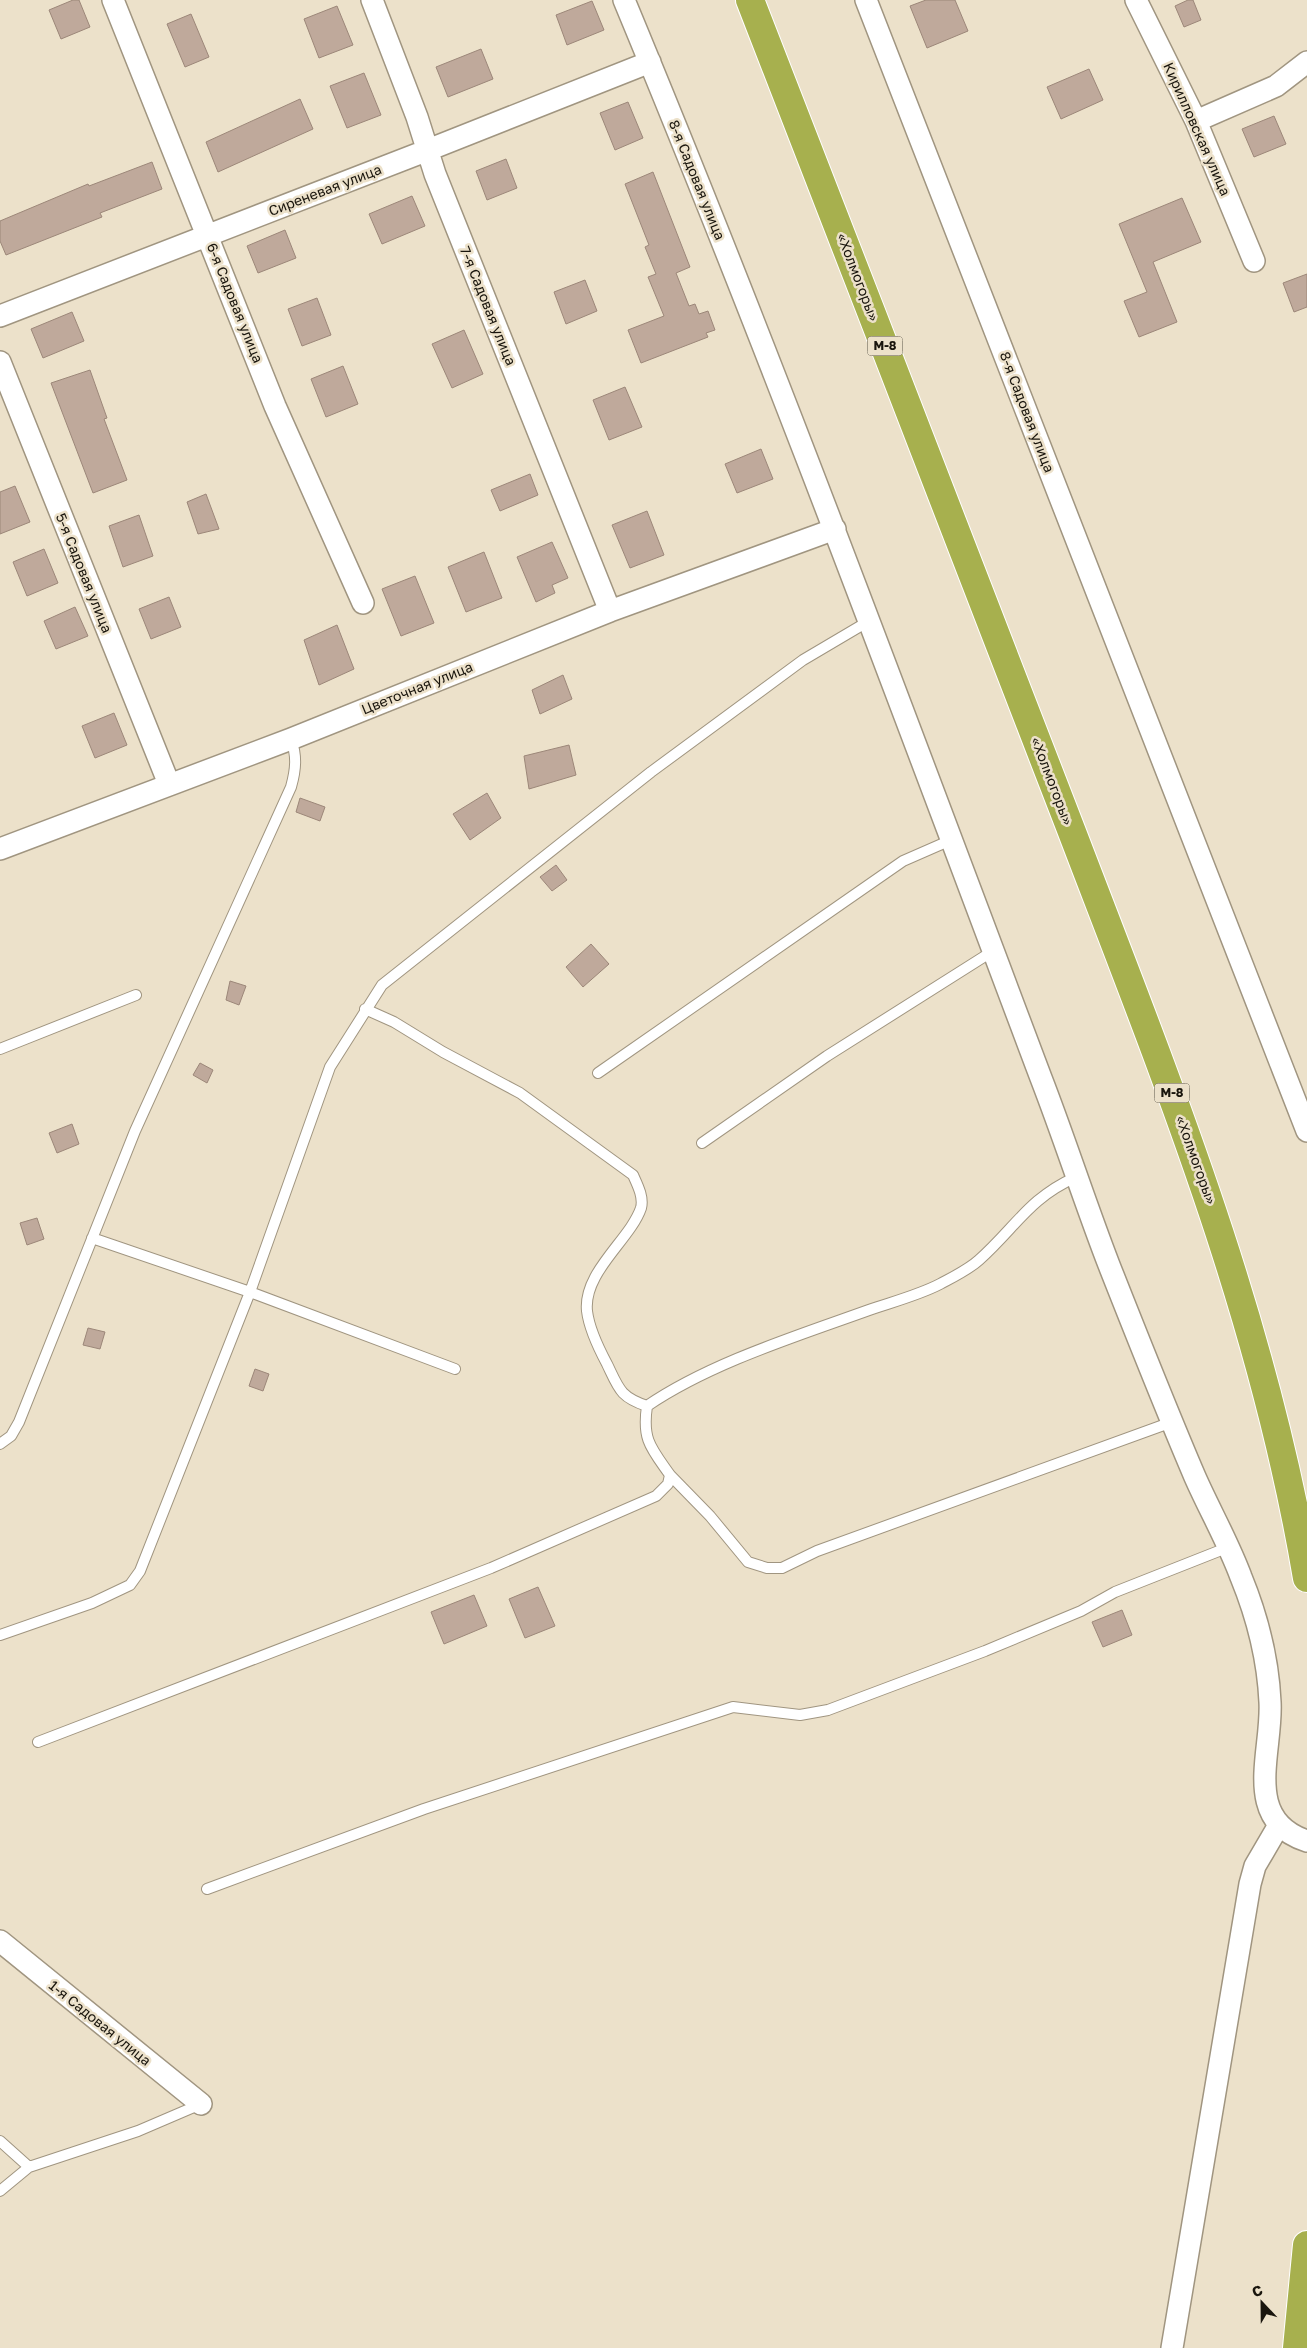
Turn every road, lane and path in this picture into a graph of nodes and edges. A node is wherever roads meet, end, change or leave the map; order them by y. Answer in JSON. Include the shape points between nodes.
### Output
{"nodes":[{"id":1,"x":113,"y":0,"type":"edge"},
{"id":2,"x":372,"y":0,"type":"edge"},
{"id":3,"x":624,"y":0,"type":"edge"},
{"id":4,"x":750,"y":0,"type":"edge"},
{"id":5,"x":866,"y":0,"type":"edge"},
{"id":6,"x":1136,"y":0,"type":"edge"},
{"id":7,"x":650,"y":62,"type":"junction"},
{"id":8,"x":1307,"y":62,"type":"edge"},
{"id":9,"x":1196,"y":121,"type":"junction"},
{"id":10,"x":428,"y":150,"type":"junction"},
{"id":11,"x":208,"y":235,"type":"junction"},
{"id":12,"x":1254,"y":261,"type":"dead end"},
{"id":13,"x":0,"y":316,"type":"edge"},
{"id":14,"x":0,"y":362,"type":"edge"},
{"id":15,"x":834,"y":529,"type":"junction"},
{"id":16,"x":363,"y":604,"type":"dead end"},
{"id":17,"x":610,"y":611,"type":"junction"},
{"id":18,"x":869,"y":621,"type":"junction"},
{"id":19,"x":291,"y":739,"type":"junction"},
{"id":20,"x":169,"y":784,"type":"junction"},
{"id":21,"x":951,"y":840,"type":"junction"},
{"id":22,"x":0,"y":850,"type":"edge"},
{"id":23,"x":993,"y":951,"type":"junction"},
{"id":24,"x":136,"y":994,"type":"dead end"},
{"id":25,"x":366,"y":1009,"type":"junction"},
{"id":26,"x":0,"y":1049,"type":"edge"},
{"id":27,"x":598,"y":1073,"type":"dead end"},
{"id":28,"x":1307,"y":1131,"type":"edge"},
{"id":29,"x":702,"y":1143,"type":"dead end"},
{"id":30,"x":1076,"y":1177,"type":"junction"},
{"id":31,"x":92,"y":1238,"type":"junction"},
{"id":32,"x":250,"y":1292,"type":"junction"},
{"id":33,"x":455,"y":1369,"type":"dead end"},
{"id":34,"x":647,"y":1406,"type":"junction"},
{"id":35,"x":1172,"y":1422,"type":"junction"},
{"id":36,"x":0,"y":1444,"type":"edge"},
{"id":37,"x":670,"y":1475,"type":"junction"},
{"id":38,"x":1230,"y":1546,"type":"junction"},
{"id":39,"x":1307,"y":1578,"type":"edge"},
{"id":40,"x":0,"y":1635,"type":"edge"},
{"id":41,"x":38,"y":1742,"type":"dead end"},
{"id":42,"x":1279,"y":1825,"type":"junction"},
{"id":43,"x":1307,"y":1841,"type":"edge"},
{"id":44,"x":207,"y":1889,"type":"dead end"},
{"id":45,"x":0,"y":1941,"type":"edge"},
{"id":46,"x":201,"y":2104,"type":"joint"},
{"id":47,"x":0,"y":2141,"type":"edge"},
{"id":48,"x":29,"y":2167,"type":"junction"},
{"id":49,"x":0,"y":2191,"type":"edge"},
{"id":50,"x":1307,"y":2244,"type":"edge"},
{"id":51,"x":1303,"y":2282,"type":"junction"},
{"id":52,"x":1172,"y":2348,"type":"edge"},
{"id":53,"x":1291,"y":2348,"type":"edge"},
{"id":54,"x":1297,"y":2348,"type":"edge"}],
"edges":[{"from":1,"to":11,"type":"street","name":"6-я Садовая улица"},
{"from":2,"to":10,"type":"street","name":"7-я Садовая улица"},
{"from":3,"to":7,"type":"street","name":"8-я Садовая улица"},
{"from":4,"to":39,"type":"highway","name":"«Холмогоры»","number":"М-8","via":[[1194,1151],[1253,1334],[1278,1432]]},
{"from":5,"to":28,"type":"street","name":"8-я Садовая улица"},
{"from":6,"to":9,"type":"street","name":"Кирилловская улица"},
{"from":7,"to":10,"type":"street","name":"Сиреневая улица"},
{"from":7,"to":15,"type":"street","name":"8-я Садовая улица"},
{"from":8,"to":9,"type":"street","via":[[1276,86]]},
{"from":9,"to":12,"type":"street","name":"Кирилловская улица"},
{"from":10,"to":11,"type":"street","name":"Сиреневая улица"},
{"from":10,"to":17,"type":"street","name":"7-я Садовая улица"},
{"from":11,"to":13,"type":"street","name":"Сиреневая улица"},
{"from":11,"to":16,"type":"street","name":"6-я Садовая улица","via":[[276,406]]},
{"from":14,"to":20,"type":"street","name":"5-я Садовая улица"},
{"from":15,"to":17,"type":"street","name":"Цветочная улица"},
{"from":15,"to":18,"type":"street","name":"8-я Садовая улица"},
{"from":17,"to":19,"type":"street","name":"Цветочная улица"},
{"from":18,"to":21,"type":"street","name":"8-я Садовая улица"},
{"from":18,"to":25,"type":"lane","via":[[803,660],[651,772],[382,985]]},
{"from":19,"to":20,"type":"street","name":"Цветочная улица"},
{"from":19,"to":31,"type":"lane","via":[[295,770],[291,787],[135,1131]]},
{"from":20,"to":22,"type":"street","name":"Цветочная улица"},
{"from":21,"to":23,"type":"street","name":"8-я Садовая улица"},
{"from":21,"to":27,"type":"lane","via":[[895,866]]},
{"from":23,"to":29,"type":"lane","via":[[827,1056]]},
{"from":23,"to":30,"type":"street","name":"8-я Садовая улица"},
{"from":24,"to":26,"type":"lane"},
{"from":25,"to":32,"type":"lane","via":[[330,1068]]},
{"from":25,"to":34,"type":"lane","via":[[520,1093],[633,1175],[640,1192],[641,1206],[606,1259],[589,1293],[587,1311],[619,1390],[629,1400]]},
{"from":30,"to":34,"type":"lane","via":[[1053,1187],[978,1261],[938,1285],[785,1341],[676,1386]]},
{"from":30,"to":35,"type":"street","name":"8-я Садовая улица"},
{"from":31,"to":32,"type":"lane"},
{"from":31,"to":36,"type":"lane","via":[[19,1422],[11,1436]]},
{"from":32,"to":33,"type":"lane"},
{"from":32,"to":40,"type":"lane","via":[[140,1570],[130,1585],[92,1603]]},
{"from":34,"to":37,"type":"lane","via":[[644,1426],[651,1448]]},
{"from":35,"to":37,"type":"lane","via":[[817,1552],[782,1568],[767,1568],[748,1562]]},
{"from":35,"to":38,"type":"street","name":"8-я Садовая улица"},
{"from":37,"to":41,"type":"lane","via":[[668,1484],[656,1496],[491,1568]]},
{"from":38,"to":42,"type":"street","name":"8-я Садовая улица","via":[[1264,1651],[1271,1707],[1264,1784],[1269,1807]]},
{"from":38,"to":44,"type":"lane","via":[[1114,1592],[1080,1611],[985,1651],[828,1710],[800,1715],[733,1707],[424,1809]]},
{"from":42,"to":43,"type":"street","via":[[1294,1837]]},
{"from":42,"to":52,"type":"street","via":[[1255,1866],[1250,1884]]},
{"from":45,"to":46,"type":"street","name":"1-я Садовая улица"},
{"from":46,"to":48,"type":"lane","via":[[138,2131]]},
{"from":47,"to":48,"type":"lane"},
{"from":48,"to":49,"type":"lane"},
{"from":50,"to":51,"type":"highway"},
{"from":51,"to":53,"type":"highway"},
{"from":51,"to":54,"type":"highway"}]}
